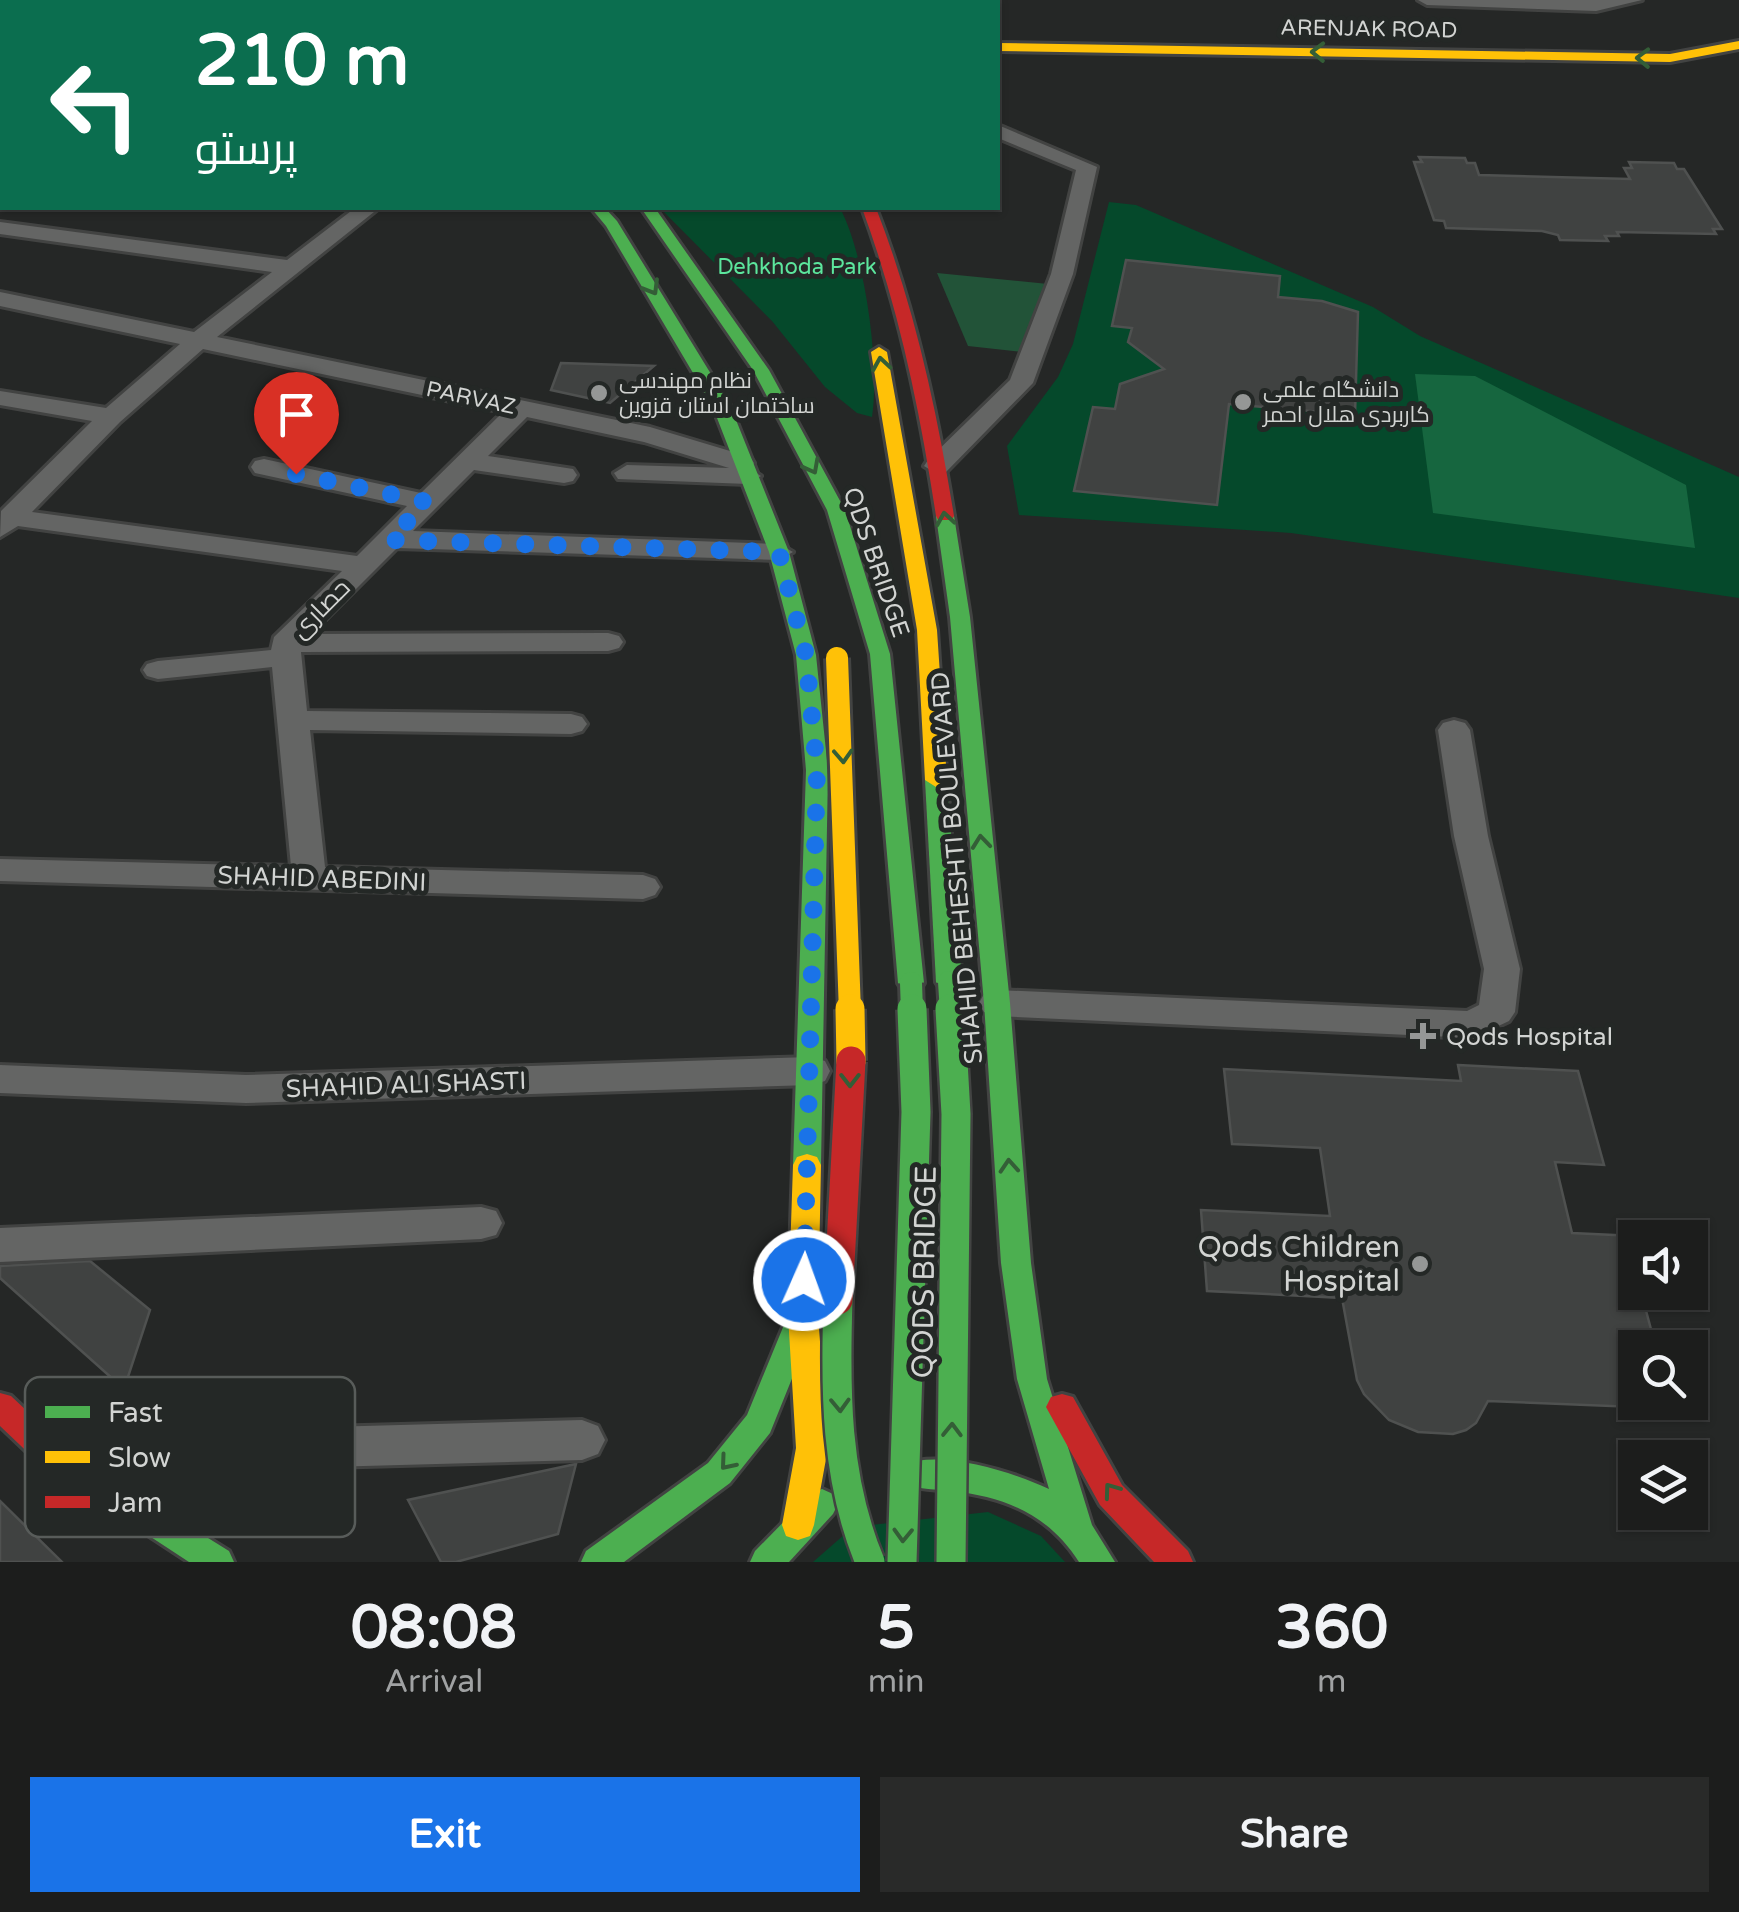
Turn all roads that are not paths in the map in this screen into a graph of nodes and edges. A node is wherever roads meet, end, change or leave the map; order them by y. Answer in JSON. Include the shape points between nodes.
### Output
{"nodes":[{"id":1,"x":1427,"y":0,"type":"edge"},
{"id":2,"x":1633,"y":0,"type":"edge"},
{"id":3,"x":1739,"y":45,"type":"edge"},
{"id":4,"x":1000,"y":47,"type":"edge"},
{"id":5,"x":1000,"y":132,"type":"edge"},
{"id":6,"x":366,"y":210,"type":"edge"},
{"id":7,"x":600,"y":210,"type":"edge"},
{"id":8,"x":626,"y":210,"type":"edge"},
{"id":9,"x":649,"y":210,"type":"edge"},
{"id":10,"x":851,"y":210,"type":"edge"},
{"id":11,"x":870,"y":210,"type":"edge"},
{"id":12,"x":0,"y":228,"type":"edge"},
{"id":13,"x":293,"y":268,"type":"junction"},
{"id":14,"x":870,"y":283,"type":"dead end"},
{"id":15,"x":0,"y":299,"type":"edge"},
{"id":16,"x":876,"y":336,"type":"dead end"},
{"id":17,"x":200,"y":338,"type":"junction"},
{"id":18,"x":710,"y":339,"type":"dead end"},
{"id":19,"x":0,"y":398,"type":"edge"},
{"id":20,"x":736,"y":401,"type":"junction"},
{"id":21,"x":522,"y":408,"type":"junction"},
{"id":22,"x":110,"y":417,"type":"junction"},
{"id":23,"x":650,"y":435,"type":"junction"},
{"id":24,"x":468,"y":461,"type":"junction"},
{"id":25,"x":936,"y":466,"type":"junction"},
{"id":26,"x":264,"y":467,"type":"dead end"},
{"id":27,"x":744,"y":470,"type":"junction"},
{"id":28,"x":627,"y":474,"type":"dead end"},
{"id":29,"x":564,"y":475,"type":"dead end"},
{"id":30,"x":427,"y":502,"type":"junction"},
{"id":31,"x":8,"y":515,"type":"edge"},
{"id":32,"x":389,"y":540,"type":"junction"},
{"id":33,"x":779,"y":552,"type":"junction"},
{"id":34,"x":363,"y":565,"type":"junction"},
{"id":35,"x":608,"y":642,"type":"dead end"},
{"id":36,"x":835,"y":649,"type":"dead end"},
{"id":37,"x":286,"y":650,"type":"junction"},
{"id":38,"x":158,"y":670,"type":"dead end"},
{"id":39,"x":293,"y":720,"type":"junction"},
{"id":40,"x":572,"y":724,"type":"dead end"},
{"id":41,"x":1454,"y":730,"type":"dead end"},
{"id":42,"x":0,"y":870,"type":"edge"},
{"id":43,"x":309,"y":878,"type":"junction"},
{"id":44,"x":644,"y":886,"type":"dead end"},
{"id":45,"x":949,"y":982,"type":"joint"},
{"id":46,"x":911,"y":983,"type":"joint"},
{"id":47,"x":997,"y":1002,"type":"junction"},
{"id":48,"x":811,"y":1071,"type":"junction"},
{"id":49,"x":0,"y":1078,"type":"edge"},
{"id":50,"x":481,"y":1223,"type":"dead end"},
{"id":51,"x":0,"y":1245,"type":"edge"},
{"id":52,"x":1016,"y":1263,"type":"junction"},
{"id":53,"x":802,"y":1315,"type":"junction"},
{"id":54,"x":0,"y":1406,"type":"edge"},
{"id":55,"x":25,"y":1430,"type":"edge"},
{"id":56,"x":582,"y":1440,"type":"dead end"},
{"id":57,"x":355,"y":1446,"type":"edge"},
{"id":58,"x":798,"y":1526,"type":"junction"},
{"id":59,"x":1076,"y":1526,"type":"junction"},
{"id":60,"x":178,"y":1537,"type":"edge"},
{"id":61,"x":217,"y":1562,"type":"edge"},
{"id":62,"x":598,"y":1562,"type":"edge"},
{"id":63,"x":767,"y":1562,"type":"edge"},
{"id":64,"x":870,"y":1562,"type":"edge"},
{"id":65,"x":902,"y":1562,"type":"edge"},
{"id":66,"x":950,"y":1562,"type":"edge"},
{"id":67,"x":1098,"y":1562,"type":"edge"},
{"id":68,"x":1176,"y":1562,"type":"edge"}],
"edges":[{"from":1,"to":2,"type":"street","via":[[1596,6]]},
{"from":3,"to":4,"type":"main road","name":"ARENJAK ROAD","one_way":true,"via":[[1670,58]]},
{"from":5,"to":25,"type":"street","via":[[1087,167],[1062,274],[1021,383]]},
{"from":6,"to":13,"type":"street"},
{"from":7,"to":20,"type":"main road","one_way":true},
{"from":8,"to":18,"type":"main road"},
{"from":9,"to":46,"type":"main road","name":"QDS BRIDGE","one_way":true,"via":[[761,370],[836,510],[880,654]]},
{"from":10,"to":14,"type":"main road"},
{"from":11,"to":25,"type":"main road","name":"SHAHID BEHESHTI BOULEVARD","via":[[888,254]]},
{"from":12,"to":13,"type":"street"},
{"from":13,"to":17,"type":"street"},
{"from":15,"to":17,"type":"street","name":"PARVAZ"},
{"from":45,"to":16,"type":"main road","name":"QDS BRIDGE","one_way":true,"via":[[927,630]]},
{"from":17,"to":21,"type":"street","name":"PARVAZ"},
{"from":17,"to":22,"type":"street"},
{"from":19,"to":22,"type":"street"},
{"from":20,"to":23,"type":"street","via":[[712,431]]},
{"from":20,"to":27,"type":"main road"},
{"from":21,"to":23,"type":"street","name":"PARVAZ"},
{"from":21,"to":24,"type":"street","name":"حصاری"},
{"from":22,"to":31,"type":"street"},
{"from":23,"to":27,"type":"street","name":"PARVAZ"},
{"from":24,"to":29,"type":"street"},
{"from":24,"to":30,"type":"street","name":"حصاری"},
{"from":47,"to":25,"type":"main road","name":"SHAHID BEHESHTI BOULEVARD","one_way":true,"via":[[960,616]]},
{"from":26,"to":30,"type":"street"},
{"from":27,"to":28,"type":"street"},
{"from":27,"to":33,"type":"main road"},
{"from":30,"to":32,"type":"street","name":"حصاری"},
{"from":31,"to":34,"type":"street"},
{"from":32,"to":33,"type":"street"},
{"from":32,"to":34,"type":"street","name":"حصاری"},
{"from":33,"to":48,"type":"main road","via":[[806,655],[817,770]]},
{"from":34,"to":37,"type":"street","name":"حصاری"},
{"from":35,"to":37,"type":"street"},
{"from":36,"to":64,"type":"main road","one_way":true,"bridge":true,"via":[[850,886],[840,1412],[846,1477]]},
{"from":37,"to":38,"type":"street"},
{"from":37,"to":39,"type":"street","name":"حصاری"},
{"from":39,"to":40,"type":"street"},
{"from":39,"to":43,"type":"street","name":"حصاری"},
{"from":41,"to":47,"type":"street","via":[[1502,969],[1496,1012],[1486,1019],[1472,1025]]},
{"from":42,"to":43,"type":"street","name":"SHAHID ABEDINI"},
{"from":43,"to":44,"type":"street","name":"SHAHID ABEDINI"},
{"from":66,"to":45,"type":"main road","name":"QODS BRIDGE","one_way":true,"bridge":true,"via":[[956,1114]]},
{"from":46,"to":65,"type":"main road","name":"QODS BRIDGE","one_way":true,"bridge":true,"via":[[916,1112]]},
{"from":52,"to":47,"type":"main road","name":"SHAHID BEHESHTI BOULEVARD","one_way":true},
{"from":48,"to":49,"type":"street","name":"SHAHID ALI SHASTI","via":[[246,1089]]},
{"from":48,"to":53,"type":"main road"},
{"from":50,"to":51,"type":"street"},
{"from":52,"to":59,"type":"main road","name":"SHAHID BEHESHTI BOULEVARD","via":[[1032,1379]]},
{"from":68,"to":52,"type":"main road","one_way":true,"via":[[1111,1494],[1065,1416]]},
{"from":53,"to":58,"type":"main road","via":[[812,1448]]},
{"from":53,"to":62,"type":"main road","one_way":true,"via":[[759,1424],[719,1473]]},
{"from":54,"to":55,"type":"main road"},
{"from":56,"to":57,"type":"street"},
{"from":58,"to":59,"type":"main road","via":[[849,1486],[914,1474],[1010,1486]]},
{"from":58,"to":63,"type":"main road"},
{"from":59,"to":67,"type":"main road"},
{"from":60,"to":61,"type":"main road"}]}
